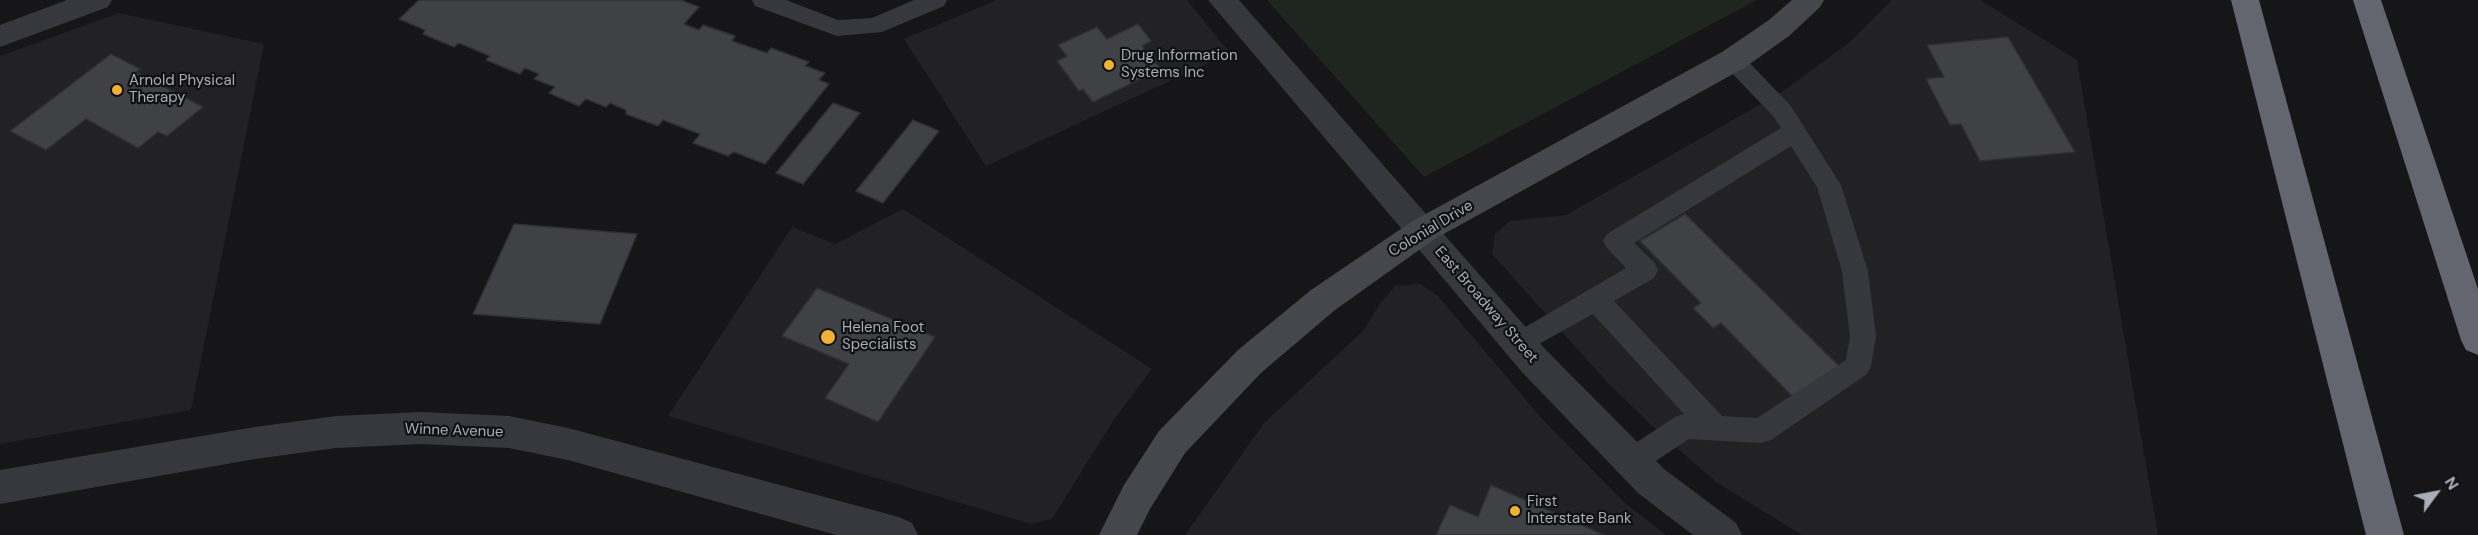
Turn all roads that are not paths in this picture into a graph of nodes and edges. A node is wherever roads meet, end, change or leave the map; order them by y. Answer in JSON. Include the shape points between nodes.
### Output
{"nodes":[{"id":1,"x":98,"y":0,"type":"edge"},
{"id":2,"x":763,"y":0,"type":"edge"},
{"id":3,"x":936,"y":0,"type":"edge"},
{"id":4,"x":1222,"y":0,"type":"edge"},
{"id":5,"x":1810,"y":0,"type":"edge"},
{"id":6,"x":2246,"y":0,"type":"edge"},
{"id":7,"x":2367,"y":0,"type":"edge"},
{"id":8,"x":0,"y":36,"type":"edge"},
{"id":9,"x":1733,"y":60,"type":"junction"},
{"id":10,"x":1794,"y":132,"type":"junction"},
{"id":11,"x":1422,"y":231,"type":"junction"},
{"id":12,"x":1596,"y":299,"type":"junction"},
{"id":13,"x":2478,"y":340,"type":"edge"},
{"id":14,"x":1519,"y":344,"type":"junction"},
{"id":15,"x":1715,"y":428,"type":"junction"},
{"id":16,"x":1632,"y":461,"type":"junction"},
{"id":17,"x":0,"y":487,"type":"edge"},
{"id":18,"x":899,"y":535,"type":"edge"},
{"id":19,"x":1118,"y":535,"type":"edge"},
{"id":20,"x":1723,"y":535,"type":"edge"},
{"id":21,"x":2385,"y":535,"type":"edge"}],
"edges":[{"from":1,"to":8,"type":"street"},
{"from":2,"to":3,"type":"lane","via":[[837,28],[874,26]]},
{"from":4,"to":11,"type":"street","name":"East Broadway Street"},
{"from":5,"to":9,"type":"main road","name":"Colonial Drive","via":[[1779,28]]},
{"from":6,"to":21,"type":"highway"},
{"from":7,"to":13,"type":"highway"},
{"from":9,"to":10,"type":"lane","via":[[1782,111]]},
{"from":9,"to":11,"type":"main road","name":"Colonial Drive"},
{"from":10,"to":12,"type":"lane","via":[[1616,241],[1645,270]]},
{"from":10,"to":15,"type":"lane","via":[[1828,185],[1855,271],[1863,336],[1858,366],[1761,431]]},
{"from":11,"to":14,"type":"street","name":"East Broadway Street"},
{"from":11,"to":19,"type":"main road","name":"Colonial Drive","via":[[1323,300],[1250,361],[1172,442]]},
{"from":12,"to":14,"type":"lane"},
{"from":12,"to":15,"type":"lane"},
{"from":14,"to":16,"type":"street","name":"East Broadway Street"},
{"from":15,"to":16,"type":"lane","via":[[1685,426]]},
{"from":16,"to":20,"type":"street","name":"East Broadway Street"},
{"from":17,"to":18,"type":"street","name":"Winne Avenue","via":[[336,432],[421,428],[498,431],[568,444]]}]}
